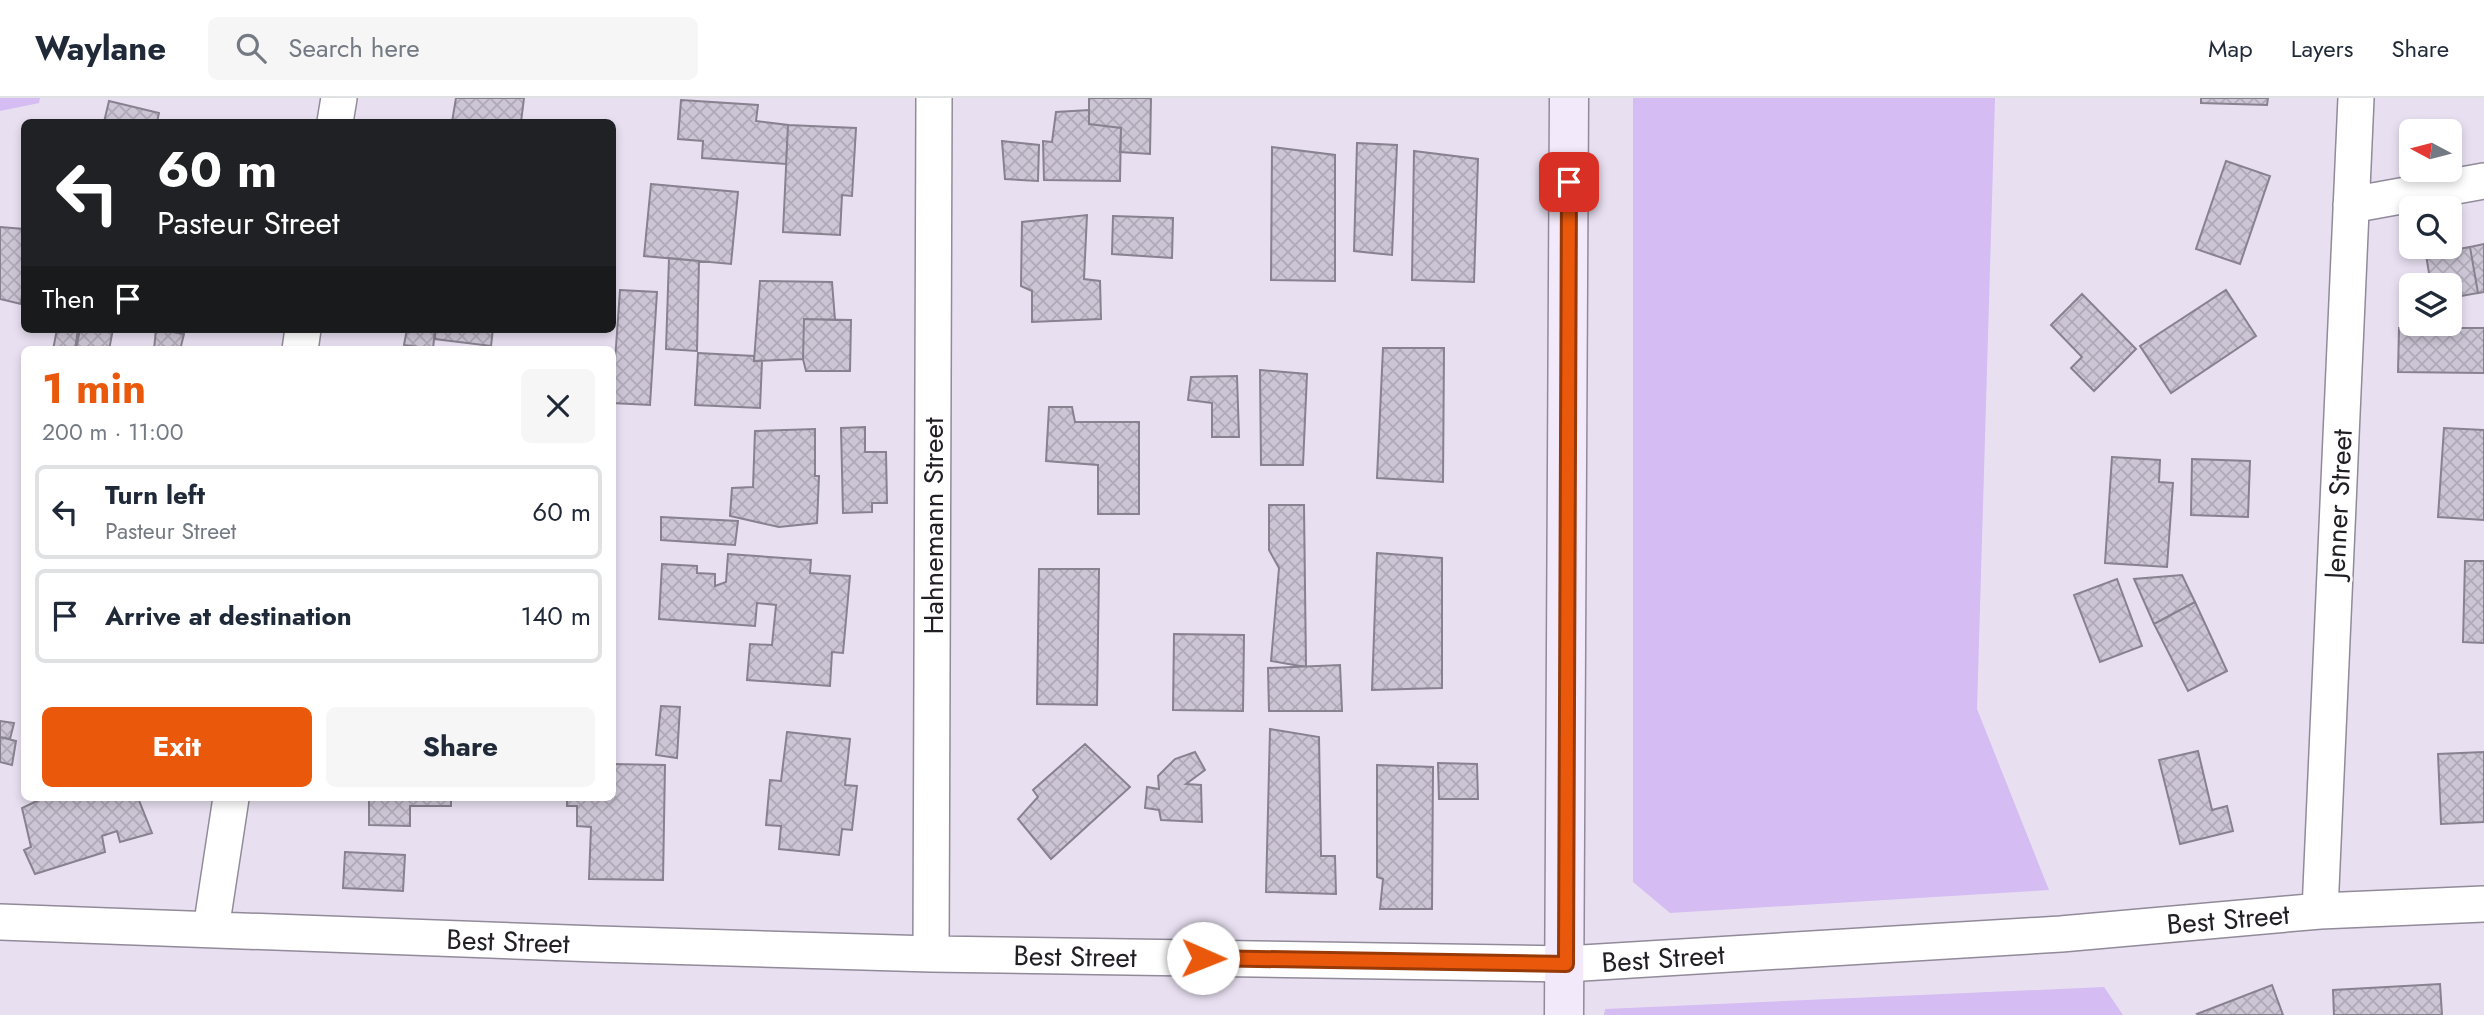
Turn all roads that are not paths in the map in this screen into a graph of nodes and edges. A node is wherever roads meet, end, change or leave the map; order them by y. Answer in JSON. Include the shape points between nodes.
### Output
{"nodes":[{"id":1,"x":339,"y":98,"type":"edge"},
{"id":2,"x":934,"y":98,"type":"edge"},
{"id":3,"x":1569,"y":98,"type":"edge"},
{"id":4,"x":2356,"y":98,"type":"edge"},
{"id":5,"x":336,"y":119,"type":"edge"},
{"id":6,"x":2484,"y":181,"type":"edge"},
{"id":7,"x":2351,"y":205,"type":"junction"},
{"id":8,"x":231,"y":801,"type":"edge"},
{"id":9,"x":2484,"y":904,"type":"edge"},
{"id":10,"x":2320,"y":911,"type":"junction"},
{"id":11,"x":0,"y":922,"type":"edge"},
{"id":12,"x":211,"y":929,"type":"junction"},
{"id":13,"x":932,"y":954,"type":"junction"},
{"id":14,"x":1566,"y":964,"type":"junction"},
{"id":15,"x":1564,"y":1015,"type":"edge"}],
"edges":[{"from":1,"to":5,"type":"street"},
{"from":2,"to":13,"type":"street","name":"Hahnemann Street"},
{"from":3,"to":14,"type":"main road"},
{"from":4,"to":7,"type":"street","name":"Jenner Street"},
{"from":6,"to":7,"type":"street"},
{"from":7,"to":10,"type":"street","name":"Jenner Street"},
{"from":8,"to":12,"type":"street"},
{"from":9,"to":10,"type":"street","name":"Best Street"},
{"from":10,"to":14,"type":"street","name":"Best Street","via":[[2061,933]]},
{"from":11,"to":12,"type":"street","name":"Best Street"},
{"from":12,"to":13,"type":"street","name":"Best Street"},
{"from":13,"to":14,"type":"street","name":"Best Street"},
{"from":14,"to":15,"type":"main road"}]}
